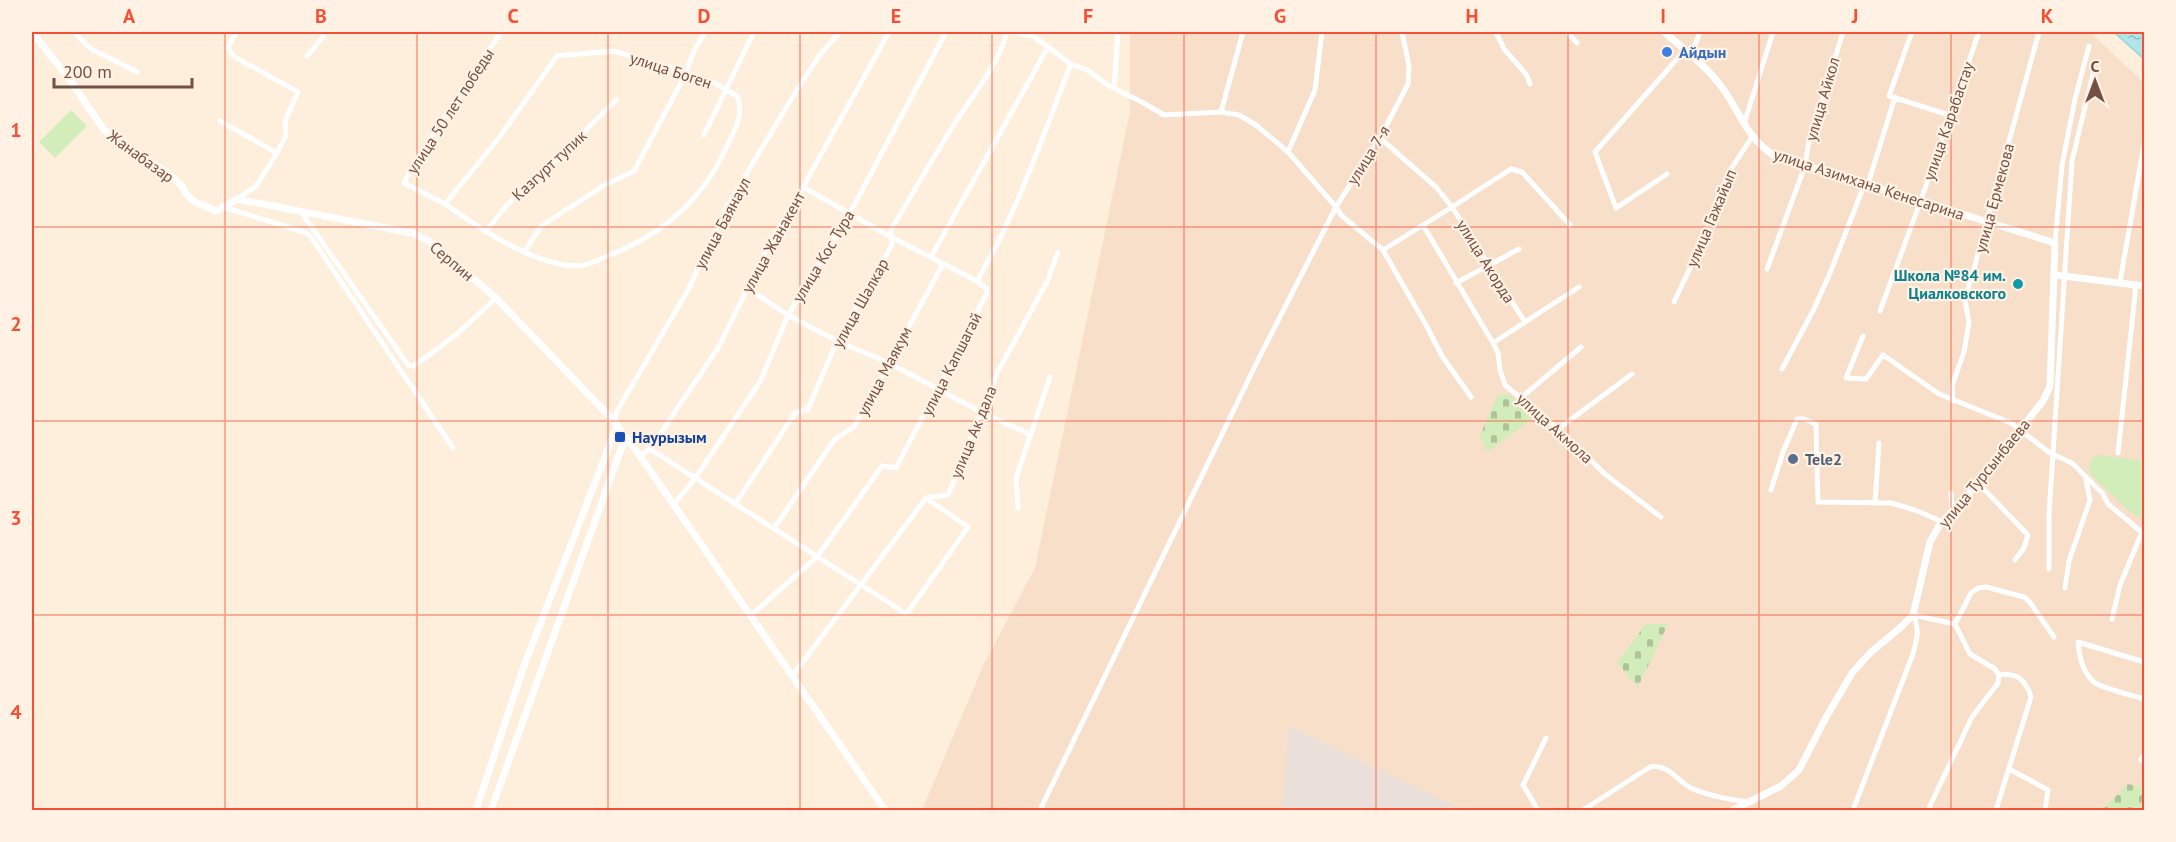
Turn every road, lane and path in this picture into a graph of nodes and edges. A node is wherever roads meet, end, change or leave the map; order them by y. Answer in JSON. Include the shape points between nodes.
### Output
{"nodes":[{"id":1,"x":32,"y":32,"type":"edge"},
{"id":2,"x":74,"y":32,"type":"edge"},
{"id":3,"x":236,"y":32,"type":"edge"},
{"id":4,"x":323,"y":32,"type":"edge"},
{"id":5,"x":501,"y":32,"type":"edge"},
{"id":6,"x":705,"y":32,"type":"edge"},
{"id":7,"x":754,"y":32,"type":"edge"},
{"id":8,"x":840,"y":32,"type":"edge"},
{"id":9,"x":871,"y":32,"type":"edge"},
{"id":10,"x":889,"y":32,"type":"edge"},
{"id":11,"x":946,"y":32,"type":"edge"},
{"id":12,"x":1007,"y":32,"type":"edge"},
{"id":13,"x":1012,"y":32,"type":"edge"},
{"id":14,"x":1118,"y":32,"type":"edge"},
{"id":15,"x":1243,"y":32,"type":"edge"},
{"id":16,"x":1322,"y":32,"type":"edge"},
{"id":17,"x":1402,"y":32,"type":"edge"},
{"id":18,"x":1496,"y":32,"type":"edge"},
{"id":19,"x":1567,"y":32,"type":"edge"},
{"id":20,"x":1664,"y":32,"type":"edge"},
{"id":21,"x":1700,"y":32,"type":"edge"},
{"id":22,"x":1773,"y":32,"type":"edge"},
{"id":23,"x":1842,"y":32,"type":"edge"},
{"id":24,"x":1912,"y":32,"type":"edge"},
{"id":25,"x":1979,"y":32,"type":"edge"},
{"id":26,"x":2039,"y":32,"type":"edge"},
{"id":27,"x":1577,"y":43,"type":"dead end"},
{"id":28,"x":2089,"y":46,"type":"dead end"},
{"id":29,"x":1048,"y":47,"type":"junction"},
{"id":30,"x":1685,"y":50,"type":"junction"},
{"id":31,"x":1691,"y":55,"type":"junction"},
{"id":32,"x":307,"y":56,"type":"dead end"},
{"id":33,"x":1071,"y":64,"type":"junction"},
{"id":34,"x":2094,"y":70,"type":"dead end"},
{"id":35,"x":137,"y":72,"type":"dead end"},
{"id":36,"x":686,"y":72,"type":"junction"},
{"id":37,"x":1530,"y":84,"type":"dead end"},
{"id":38,"x":1114,"y":88,"type":"junction"},
{"id":39,"x":726,"y":91,"type":"junction"},
{"id":40,"x":1895,"y":98,"type":"junction"},
{"id":41,"x":616,"y":100,"type":"dead end"},
{"id":42,"x":1221,"y":112,"type":"junction"},
{"id":43,"x":1949,"y":115,"type":"junction"},
{"id":44,"x":220,"y":121,"type":"dead end"},
{"id":45,"x":1743,"y":125,"type":"junction"},
{"id":46,"x":704,"y":135,"type":"dead end"},
{"id":47,"x":1752,"y":137,"type":"junction"},
{"id":48,"x":1380,"y":138,"type":"junction"},
{"id":49,"x":2145,"y":144,"type":"edge"},
{"id":50,"x":1288,"y":152,"type":"junction"},
{"id":51,"x":277,"y":153,"type":"junction"},
{"id":52,"x":1805,"y":166,"type":"junction"},
{"id":53,"x":1667,"y":174,"type":"dead end"},
{"id":54,"x":1866,"y":184,"type":"junction"},
{"id":55,"x":803,"y":187,"type":"junction"},
{"id":56,"x":237,"y":199,"type":"junction"},
{"id":57,"x":1921,"y":200,"type":"junction"},
{"id":58,"x":445,"y":204,"type":"junction"},
{"id":59,"x":1336,"y":207,"type":"junction"},
{"id":60,"x":1452,"y":207,"type":"junction"},
{"id":61,"x":219,"y":209,"type":"junction"},
{"id":62,"x":301,"y":212,"type":"junction"},
{"id":63,"x":850,"y":213,"type":"junction"},
{"id":64,"x":1988,"y":222,"type":"junction"},
{"id":65,"x":1423,"y":225,"type":"junction"},
{"id":66,"x":1570,"y":225,"type":"dead end"},
{"id":67,"x":485,"y":232,"type":"junction"},
{"id":68,"x":891,"y":237,"type":"junction"},
{"id":69,"x":2055,"y":243,"type":"junction"},
{"id":70,"x":1519,"y":249,"type":"dead end"},
{"id":71,"x":1383,"y":250,"type":"junction"},
{"id":72,"x":525,"y":251,"type":"junction"},
{"id":73,"x":1058,"y":252,"type":"dead end"},
{"id":74,"x":931,"y":257,"type":"junction"},
{"id":75,"x":943,"y":264,"type":"junction"},
{"id":76,"x":1488,"y":266,"type":"junction"},
{"id":77,"x":1767,"y":269,"type":"dead end"},
{"id":78,"x":2055,"y":275,"type":"junction"},
{"id":79,"x":2066,"y":275,"type":"junction"},
{"id":80,"x":977,"y":281,"type":"junction"},
{"id":81,"x":2120,"y":282,"type":"junction"},
{"id":82,"x":1456,"y":283,"type":"junction"},
{"id":83,"x":2136,"y":285,"type":"junction"},
{"id":84,"x":1579,"y":286,"type":"dead end"},
{"id":85,"x":2145,"y":286,"type":"edge"},
{"id":86,"x":747,"y":288,"type":"junction"},
{"id":87,"x":496,"y":298,"type":"junction"},
{"id":88,"x":1674,"y":302,"type":"dead end"},
{"id":89,"x":1880,"y":311,"type":"dead end"},
{"id":90,"x":788,"y":315,"type":"junction"},
{"id":91,"x":1525,"y":322,"type":"junction"},
{"id":92,"x":1863,"y":336,"type":"dead end"},
{"id":93,"x":837,"y":341,"type":"junction"},
{"id":94,"x":1493,"y":343,"type":"junction"},
{"id":95,"x":1581,"y":347,"type":"dead end"},
{"id":96,"x":887,"y":362,"type":"junction"},
{"id":97,"x":1782,"y":369,"type":"dead end"},
{"id":98,"x":1632,"y":374,"type":"dead end"},
{"id":99,"x":1050,"y":377,"type":"dead end"},
{"id":100,"x":939,"y":390,"type":"junction"},
{"id":101,"x":1471,"y":397,"type":"dead end"},
{"id":102,"x":1522,"y":397,"type":"junction"},
{"id":103,"x":1953,"y":401,"type":"junction"},
{"id":104,"x":981,"y":412,"type":"junction"},
{"id":105,"x":616,"y":424,"type":"junction"},
{"id":106,"x":1558,"y":429,"type":"junction"},
{"id":107,"x":2020,"y":429,"type":"junction"},
{"id":108,"x":1029,"y":434,"type":"junction"},
{"id":109,"x":625,"y":438,"type":"junction"},
{"id":110,"x":1879,"y":443,"type":"dead end"},
{"id":111,"x":453,"y":448,"type":"dead end"},
{"id":112,"x":650,"y":449,"type":"junction"},
{"id":113,"x":2118,"y":453,"type":"dead end"},
{"id":114,"x":2055,"y":455,"type":"junction"},
{"id":115,"x":640,"y":456,"type":"junction"},
{"id":116,"x":696,"y":477,"type":"junction"},
{"id":117,"x":2085,"y":478,"type":"junction"},
{"id":118,"x":1977,"y":483,"type":"junction"},
{"id":119,"x":1771,"y":490,"type":"dead end"},
{"id":120,"x":1952,"y":493,"type":"dead end"},
{"id":121,"x":926,"y":498,"type":"junction"},
{"id":122,"x":675,"y":503,"type":"junction"},
{"id":123,"x":736,"y":503,"type":"junction"},
{"id":124,"x":1875,"y":503,"type":"junction"},
{"id":125,"x":1018,"y":508,"type":"dead end"},
{"id":126,"x":1952,"y":512,"type":"junction"},
{"id":127,"x":1661,"y":517,"type":"dead end"},
{"id":128,"x":1943,"y":522,"type":"junction"},
{"id":129,"x":774,"y":528,"type":"junction"},
{"id":130,"x":2143,"y":533,"type":"edge"},
{"id":131,"x":817,"y":557,"type":"junction"},
{"id":132,"x":2015,"y":560,"type":"dead end"},
{"id":133,"x":2049,"y":569,"type":"dead end"},
{"id":134,"x":861,"y":585,"type":"junction"},
{"id":135,"x":2065,"y":588,"type":"dead end"},
{"id":136,"x":751,"y":615,"type":"junction"},
{"id":137,"x":1913,"y":615,"type":"junction"},
{"id":138,"x":2112,"y":619,"type":"dead end"},
{"id":139,"x":1955,"y":624,"type":"junction"},
{"id":140,"x":2054,"y":637,"type":"dead end"},
{"id":141,"x":2145,"y":662,"type":"edge"},
{"id":142,"x":793,"y":675,"type":"junction"},
{"id":143,"x":1999,"y":675,"type":"junction"},
{"id":144,"x":2145,"y":699,"type":"edge"},
{"id":145,"x":1546,"y":738,"type":"dead end"},
{"id":146,"x":2008,"y":770,"type":"junction"},
{"id":147,"x":1748,"y":802,"type":"junction"},
{"id":148,"x":476,"y":810,"type":"edge"},
{"id":149,"x":491,"y":810,"type":"edge"},
{"id":150,"x":885,"y":810,"type":"edge"},
{"id":151,"x":1040,"y":810,"type":"edge"},
{"id":152,"x":1538,"y":810,"type":"edge"},
{"id":153,"x":1583,"y":810,"type":"edge"},
{"id":154,"x":1732,"y":810,"type":"edge"},
{"id":155,"x":1853,"y":810,"type":"edge"},
{"id":156,"x":1928,"y":810,"type":"edge"},
{"id":157,"x":1996,"y":810,"type":"edge"},
{"id":158,"x":2045,"y":810,"type":"edge"}],
"edges":[{"from":1,"to":61,"type":"street","name":"Жанабазар","via":[[104,130],[169,174],[195,202]]},
{"from":2,"to":35,"type":"street","via":[[92,49]]},
{"from":3,"to":51,"type":"street","via":[[228,48],[232,56],[298,92]]},
{"from":4,"to":32,"type":"street"},
{"from":5,"to":58,"type":"street","name":"улица 50 лет победы","via":[[404,183]]},
{"from":6,"to":36,"type":"street"},
{"from":7,"to":39,"type":"street"},
{"from":8,"to":105,"type":"street","name":"улица Баянаул","via":[[819,56],[726,208],[688,290],[617,411]]},
{"from":9,"to":10,"type":"street"},
{"from":10,"to":55,"type":"street","name":"улица Жанакент"},
{"from":11,"to":63,"type":"street","name":"улица Кос Тура"},
{"from":12,"to":68,"type":"street","name":"улица Шалкар","via":[[1003,48],[891,230]]},
{"from":13,"to":29,"type":"street","via":[[1033,36]]},
{"from":14,"to":38,"type":"street"},
{"from":15,"to":42,"type":"street"},
{"from":16,"to":50,"type":"street","via":[[1315,90]]},
{"from":17,"to":48,"type":"street","name":"улица 7-я","via":[[1409,66],[1408,84]]},
{"from":18,"to":37,"type":"street","via":[[1503,49]]},
{"from":19,"to":27,"type":"street"},
{"from":20,"to":30,"type":"street","name":"улица Азимхана Кенесарина"},
{"from":21,"to":31,"type":"street"},
{"from":22,"to":45,"type":"street"},
{"from":23,"to":52,"type":"street","name":"улица Айкол"},
{"from":24,"to":40,"type":"street","via":[[1889,96]]},
{"from":25,"to":43,"type":"street","name":"улица Карабастау"},
{"from":26,"to":64,"type":"street","name":"улица Ермекова"},
{"from":28,"to":69,"type":"street","via":[[2062,165]]},
{"from":29,"to":33,"type":"street"},
{"from":29,"to":74,"type":"street"},
{"from":30,"to":31,"type":"street","name":"улица Азимхана Кенесарина"},
{"from":30,"to":53,"type":"street","via":[[1595,152],[1616,208]]},
{"from":31,"to":45,"type":"street","name":"улица Азимхана Кенесарина","via":[[1723,88]]},
{"from":33,"to":38,"type":"street"},
{"from":33,"to":80,"type":"street","via":[[1011,218]]},
{"from":34,"to":79,"type":"street","name":"улица Турсынбаева","via":[[2072,161]]},
{"from":36,"to":39,"type":"street","name":"улица Боген"},
{"from":36,"to":58,"type":"street","name":"улица Боген","via":[[613,51],[557,56],[498,139]]},
{"from":36,"to":72,"type":"street","via":[[634,171],[541,226]]},
{"from":38,"to":42,"type":"street","via":[[1164,115]]},
{"from":39,"to":46,"type":"street"},
{"from":39,"to":72,"type":"street","name":"улица Боген","via":[[738,97],[742,113],[707,184],[675,218],[630,247],[579,267],[543,260]]},
{"from":40,"to":43,"type":"street"},
{"from":40,"to":54,"type":"street"},
{"from":41,"to":67,"type":"street","name":"Казгурт тупик","via":[[508,204]]},
{"from":42,"to":50,"type":"street","name":"улица 7-я","via":[[1256,124]]},
{"from":43,"to":57,"type":"street","name":"улица Карабастау"},
{"from":44,"to":51,"type":"street"},
{"from":45,"to":47,"type":"street","name":"улица Азимхана Кенесарина"},
{"from":47,"to":52,"type":"street","name":"улица Азимхана Кенесарина","via":[[1773,155]]},
{"from":47,"to":88,"type":"street","name":"улица Гажайып","via":[[1731,169]]},
{"from":48,"to":59,"type":"street","name":"улица 7-я"},
{"from":48,"to":60,"type":"street","via":[[1436,187]]},
{"from":49,"to":81,"type":"street"},
{"from":50,"to":59,"type":"street","name":"улица 7-я"},
{"from":51,"to":56,"type":"street","via":[[256,186]]},
{"from":52,"to":54,"type":"street","name":"улица Азимхана Кенесарина"},
{"from":52,"to":77,"type":"street","name":"улица Айкол"},
{"from":54,"to":57,"type":"street","name":"улица Азимхана Кенесарина"},
{"from":54,"to":97,"type":"street","via":[[1813,311]]},
{"from":55,"to":63,"type":"street"},
{"from":55,"to":86,"type":"street","name":"улица Жанакент"},
{"from":56,"to":61,"type":"street"},
{"from":56,"to":62,"type":"street","name":"Серпин"},
{"from":57,"to":64,"type":"street","name":"улица Азимхана Кенесарина"},
{"from":57,"to":89,"type":"street","name":"улица Карабастау"},
{"from":58,"to":67,"type":"street","name":"улица Боген"},
{"from":59,"to":71,"type":"street"},
{"from":59,"to":151,"type":"street"},
{"from":60,"to":65,"type":"street","name":"улица Акорда"},
{"from":60,"to":66,"type":"street","via":[[1511,169],[1522,172]]},
{"from":60,"to":76,"type":"street","name":"улица Акорда"},
{"from":61,"to":111,"type":"street","via":[[311,237]]},
{"from":62,"to":87,"type":"street","name":"Серпин","via":[[412,233],[429,241]]},
{"from":62,"to":87,"type":"street","via":[[408,365],[414,366],[457,334]]},
{"from":63,"to":68,"type":"street"},
{"from":63,"to":90,"type":"street","name":"улица Кос Тура"},
{"from":64,"to":69,"type":"street","name":"улица Азимхана Кенесарина"},
{"from":64,"to":103,"type":"street","name":"улица Ермекова","via":[[1965,301],[1969,322],[1952,386]]},
{"from":65,"to":71,"type":"street","name":"улица Акорда"},
{"from":65,"to":82,"type":"street","name":"улица Акмола"},
{"from":67,"to":72,"type":"street","name":"улица Боген"},
{"from":68,"to":74,"type":"street"},
{"from":68,"to":93,"type":"street","name":"улица Шалкар","via":[[892,245]]},
{"from":69,"to":78,"type":"street","name":"улица Турсынбаева"},
{"from":70,"to":76,"type":"street"},
{"from":71,"to":101,"type":"street","via":[[1442,356]]},
{"from":73,"to":104,"type":"street","name":"улица Ак дала","via":[[1047,282],[997,373]]},
{"from":74,"to":75,"type":"street"},
{"from":75,"to":80,"type":"street"},
{"from":75,"to":96,"type":"street","name":"улица Маякум"},
{"from":76,"to":82,"type":"street"},
{"from":76,"to":91,"type":"street","name":"улица Акорда"},
{"from":78,"to":79,"type":"street"},
{"from":78,"to":107,"type":"street","name":"улица Турсынбаева","via":[[2050,386]]},
{"from":79,"to":81,"type":"street"},
{"from":79,"to":114,"type":"street","name":"улица Турсынбаева"},
{"from":80,"to":100,"type":"street","name":"улица Капшагай","via":[[987,293]]},
{"from":81,"to":83,"type":"street"},
{"from":82,"to":94,"type":"street","name":"улица Акмола"},
{"from":83,"to":85,"type":"street"},
{"from":83,"to":113,"type":"street"},
{"from":84,"to":91,"type":"street"},
{"from":86,"to":90,"type":"street"},
{"from":86,"to":112,"type":"street","name":"улица Жанакент","via":[[718,348]]},
{"from":87,"to":105,"type":"street","name":"Серпин"},
{"from":90,"to":93,"type":"street"},
{"from":90,"to":116,"type":"street","name":"улица Кос Тура","via":[[761,380]]},
{"from":91,"to":94,"type":"street"},
{"from":92,"to":103,"type":"street","via":[[1846,378],[1866,379],[1883,355]]},
{"from":93,"to":96,"type":"street"},
{"from":93,"to":123,"type":"street","name":"улица Шалкар","via":[[808,409],[795,413]]},
{"from":94,"to":102,"type":"street","name":"улица Акмола","via":[[1505,385]]},
{"from":95,"to":102,"type":"street"},
{"from":96,"to":100,"type":"street"},
{"from":96,"to":129,"type":"street","name":"улица Маякум","via":[[854,427],[835,439]]},
{"from":98,"to":106,"type":"street"},
{"from":99,"to":108,"type":"street"},
{"from":100,"to":104,"type":"street"},
{"from":100,"to":131,"type":"street","name":"улица Капшагай","via":[[896,468],[882,466]]},
{"from":102,"to":106,"type":"street","name":"улица Акмола"},
{"from":103,"to":107,"type":"street"},
{"from":104,"to":108,"type":"street"},
{"from":104,"to":121,"type":"street","name":"улица Ак дала","via":[[948,495]]},
{"from":105,"to":109,"type":"street","name":"Серпин"},
{"from":105,"to":148,"type":"street","via":[[525,663]]},
{"from":106,"to":127,"type":"street","name":"улица Акмола","via":[[1606,475]]},
{"from":107,"to":114,"type":"street"},
{"from":107,"to":118,"type":"street","name":"улица Турсынбаева"},
{"from":108,"to":125,"type":"street","via":[[1016,478]]},
{"from":109,"to":115,"type":"street","name":"Серпин"},
{"from":109,"to":149,"type":"street"},
{"from":110,"to":124,"type":"street"},
{"from":112,"to":115,"type":"street"},
{"from":112,"to":116,"type":"street"},
{"from":114,"to":117,"type":"street","via":[[2072,463]]},
{"from":114,"to":133,"type":"street","name":"улица Турсынбаева"},
{"from":115,"to":122,"type":"street","name":"Серпин"},
{"from":116,"to":122,"type":"street","name":"улица Кос Тура"},
{"from":116,"to":123,"type":"street"},
{"from":117,"to":130,"type":"street","via":[[2108,504]]},
{"from":117,"to":135,"type":"street","via":[[2090,500],[2069,561]]},
{"from":118,"to":126,"type":"street","name":"улица Турсынбаева"},
{"from":118,"to":132,"type":"street","via":[[2028,535]]},
{"from":119,"to":124,"type":"street","via":[[1797,419],[1804,419],[1816,424],[1818,502]]},
{"from":120,"to":126,"type":"street"},
{"from":121,"to":134,"type":"street"},
{"from":121,"to":134,"type":"street","via":[[969,527],[908,612]]},
{"from":122,"to":136,"type":"street","name":"Серпин"},
{"from":123,"to":129,"type":"street"},
{"from":124,"to":128,"type":"street","via":[[1891,503]]},
{"from":126,"to":128,"type":"street","name":"улица Турсынбаева"},
{"from":128,"to":137,"type":"street","name":"улица Турсынбаева","via":[[1930,542]]},
{"from":129,"to":131,"type":"street"},
{"from":130,"to":138,"type":"street","via":[[2120,585]]},
{"from":131,"to":134,"type":"street"},
{"from":131,"to":136,"type":"street","name":"улица Капшагай"},
{"from":134,"to":142,"type":"street"},
{"from":136,"to":142,"type":"street","name":"Серпин"},
{"from":137,"to":139,"type":"street"},
{"from":137,"to":147,"type":"street","via":[[1852,673],[1792,778]]},
{"from":137,"to":155,"type":"street","via":[[1918,635],[1913,654]]},
{"from":139,"to":140,"type":"street","via":[[1971,593],[1986,588],[2030,601]]},
{"from":139,"to":143,"type":"street","via":[[1970,654]]},
{"from":141,"to":144,"type":"street","via":[[2078,642],[2086,671],[2094,683]]},
{"from":142,"to":150,"type":"street","name":"Серпин"},
{"from":143,"to":146,"type":"street","via":[[2009,673],[2022,678],[2031,697]]},
{"from":143,"to":156,"type":"street","via":[[1998,683],[1972,717]]},
{"from":145,"to":152,"type":"street","via":[[1523,785]]},
{"from":146,"to":157,"type":"street"},
{"from":146,"to":158,"type":"street","via":[[2048,790]]},
{"from":147,"to":153,"type":"street","via":[[1691,789],[1658,765]]},
{"from":147,"to":154,"type":"street"}]}
